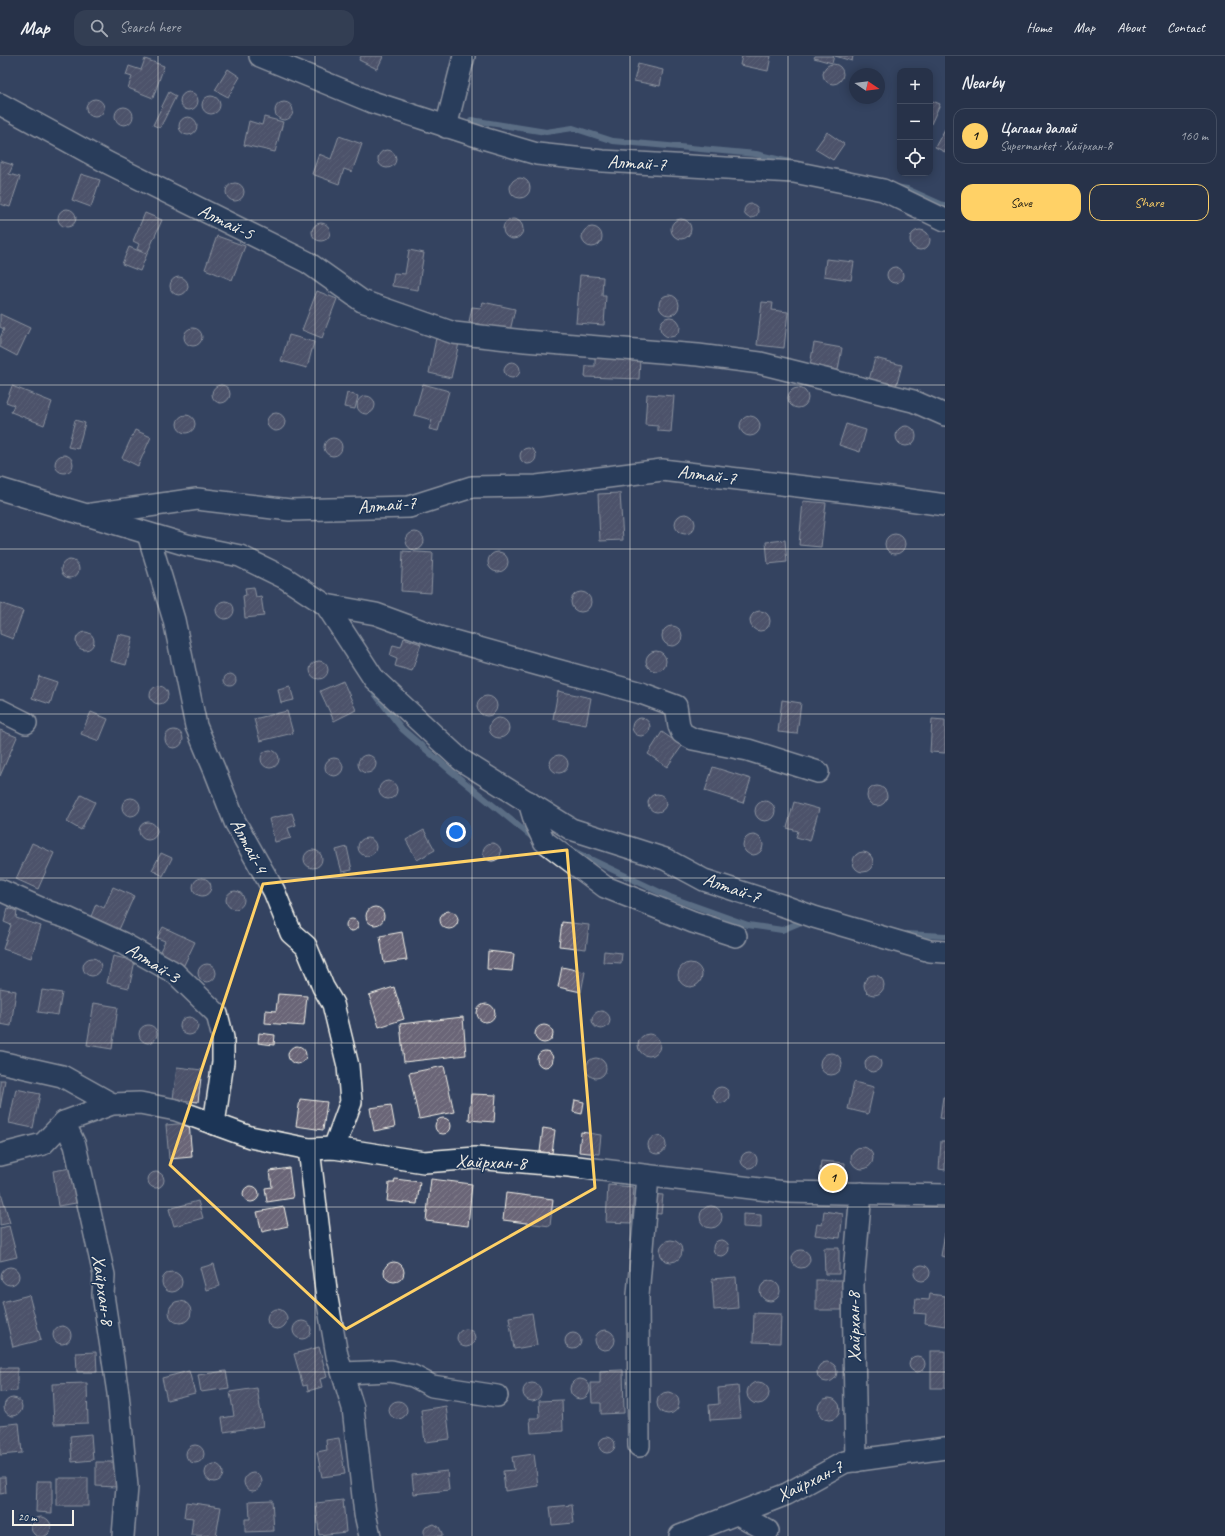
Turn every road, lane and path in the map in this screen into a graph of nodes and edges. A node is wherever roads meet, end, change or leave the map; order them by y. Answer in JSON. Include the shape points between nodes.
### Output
{"nodes":[{"id":1,"x":260,"y":56,"type":"edge"},
{"id":2,"x":464,"y":56,"type":"edge"},
{"id":3,"x":0,"y":104,"type":"edge"},
{"id":4,"x":446,"y":127,"type":"junction"},
{"id":5,"x":945,"y":220,"type":"edge"},
{"id":6,"x":945,"y":415,"type":"edge"},
{"id":7,"x":0,"y":489,"type":"edge"},
{"id":8,"x":945,"y":505,"type":"edge"},
{"id":9,"x":85,"y":515,"type":"junction"},
{"id":10,"x":148,"y":534,"type":"junction"},
{"id":11,"x":326,"y":605,"type":"junction"},
{"id":12,"x":0,"y":710,"type":"edge"},
{"id":13,"x":26,"y":723,"type":"dead end"},
{"id":14,"x":818,"y":772,"type":"dead end"},
{"id":15,"x":529,"y":802,"type":"junction"},
{"id":16,"x":0,"y":890,"type":"edge"},
{"id":17,"x":736,"y":936,"type":"dead end"},
{"id":18,"x":945,"y":952,"type":"edge"},
{"id":19,"x":0,"y":1062,"type":"edge"},
{"id":20,"x":112,"y":1104,"type":"junction"},
{"id":21,"x":64,"y":1122,"type":"junction"},
{"id":22,"x":214,"y":1124,"type":"junction"},
{"id":23,"x":334,"y":1148,"type":"junction"},
{"id":24,"x":308,"y":1149,"type":"junction"},
{"id":25,"x":0,"y":1155,"type":"edge"},
{"id":26,"x":648,"y":1176,"type":"junction"},
{"id":27,"x":861,"y":1193,"type":"junction"},
{"id":28,"x":945,"y":1195,"type":"edge"},
{"id":29,"x":343,"y":1373,"type":"junction"},
{"id":30,"x":496,"y":1396,"type":"dead end"},
{"id":31,"x":639,"y":1446,"type":"dead end"},
{"id":32,"x":945,"y":1448,"type":"edge"},
{"id":33,"x":856,"y":1461,"type":"junction"},
{"id":34,"x":738,"y":1514,"type":"junction"},
{"id":35,"x":768,"y":1531,"type":"dead end"},
{"id":36,"x":123,"y":1536,"type":"edge"},
{"id":37,"x":370,"y":1536,"type":"edge"},
{"id":38,"x":680,"y":1536,"type":"edge"}],
"edges":[{"from":1,"to":4,"type":"street","via":[[372,102]]},
{"from":2,"to":4,"type":"street"},
{"from":3,"to":6,"type":"street","name":"Алтай-5","via":[[108,163],[307,262],[362,301],[454,333],[760,363],[913,401]]},
{"from":4,"to":5,"type":"street","name":"Алтай-7","via":[[537,154],[603,161],[794,172],[883,190]]},
{"from":7,"to":9,"type":"street"},
{"from":8,"to":9,"type":"street","name":"Алтай-7","via":[[662,470],[537,486],[472,487],[409,507],[290,510],[197,500]]},
{"from":9,"to":10,"type":"street","name":"Алтай-7"},
{"from":10,"to":11,"type":"street","name":"Алтай-7","via":[[240,556],[285,578]]},
{"from":10,"to":23,"type":"street","name":"Алтай-4","via":[[174,620],[196,726],[235,822],[274,891],[291,933],[306,946],[333,1004],[348,1066],[350,1102]]},
{"from":11,"to":14,"type":"street","name":"Алтай-7","via":[[376,614],[436,636],[641,693],[676,706],[682,733],[693,739],[748,750]]},
{"from":11,"to":15,"type":"street","name":"Алтай-7","via":[[374,679],[461,760]]},
{"from":12,"to":13,"type":"street"},
{"from":15,"to":17,"type":"street","via":[[544,841],[606,887],[693,922]]},
{"from":15,"to":18,"type":"street","name":"Алтай-7","via":[[571,829],[665,859],[704,880],[814,917],[930,951]]},
{"from":16,"to":22,"type":"street","name":"Алтай-3","via":[[122,943],[175,973],[217,1014],[223,1038],[223,1062]]},
{"from":19,"to":20,"type":"street","via":[[62,1076]]},
{"from":20,"to":21,"type":"street"},
{"from":20,"to":22,"type":"street","via":[[140,1103],[176,1110]]},
{"from":21,"to":25,"type":"street","via":[[43,1144]]},
{"from":21,"to":36,"type":"street","name":"Хайрхан-8","via":[[75,1145],[104,1275],[103,1295],[118,1393],[127,1487]]},
{"from":22,"to":24,"type":"street","via":[[250,1137]]},
{"from":23,"to":24,"type":"street"},
{"from":23,"to":26,"type":"street","name":"Хайрхан-8","via":[[424,1162],[476,1158]]},
{"from":24,"to":29,"type":"street","via":[[327,1298],[337,1355]]},
{"from":26,"to":27,"type":"street","name":"Хайрхан-8","via":[[785,1192]]},
{"from":26,"to":31,"type":"street","via":[[638,1295]]},
{"from":27,"to":28,"type":"street","name":"Хайрхан-8"},
{"from":27,"to":33,"type":"street","name":"Хайрхан-8","via":[[853,1284]]},
{"from":29,"to":30,"type":"street","via":[[391,1371],[413,1376],[432,1386]]},
{"from":29,"to":37,"type":"street","via":[[353,1408],[365,1514]]},
{"from":32,"to":33,"type":"street","name":"Хайрхан-7"},
{"from":33,"to":34,"type":"street","name":"Хайрхан-7","via":[[845,1462],[787,1494]]},
{"from":34,"to":35,"type":"street"},
{"from":34,"to":38,"type":"street","name":"Хайрхан-7"}]}
